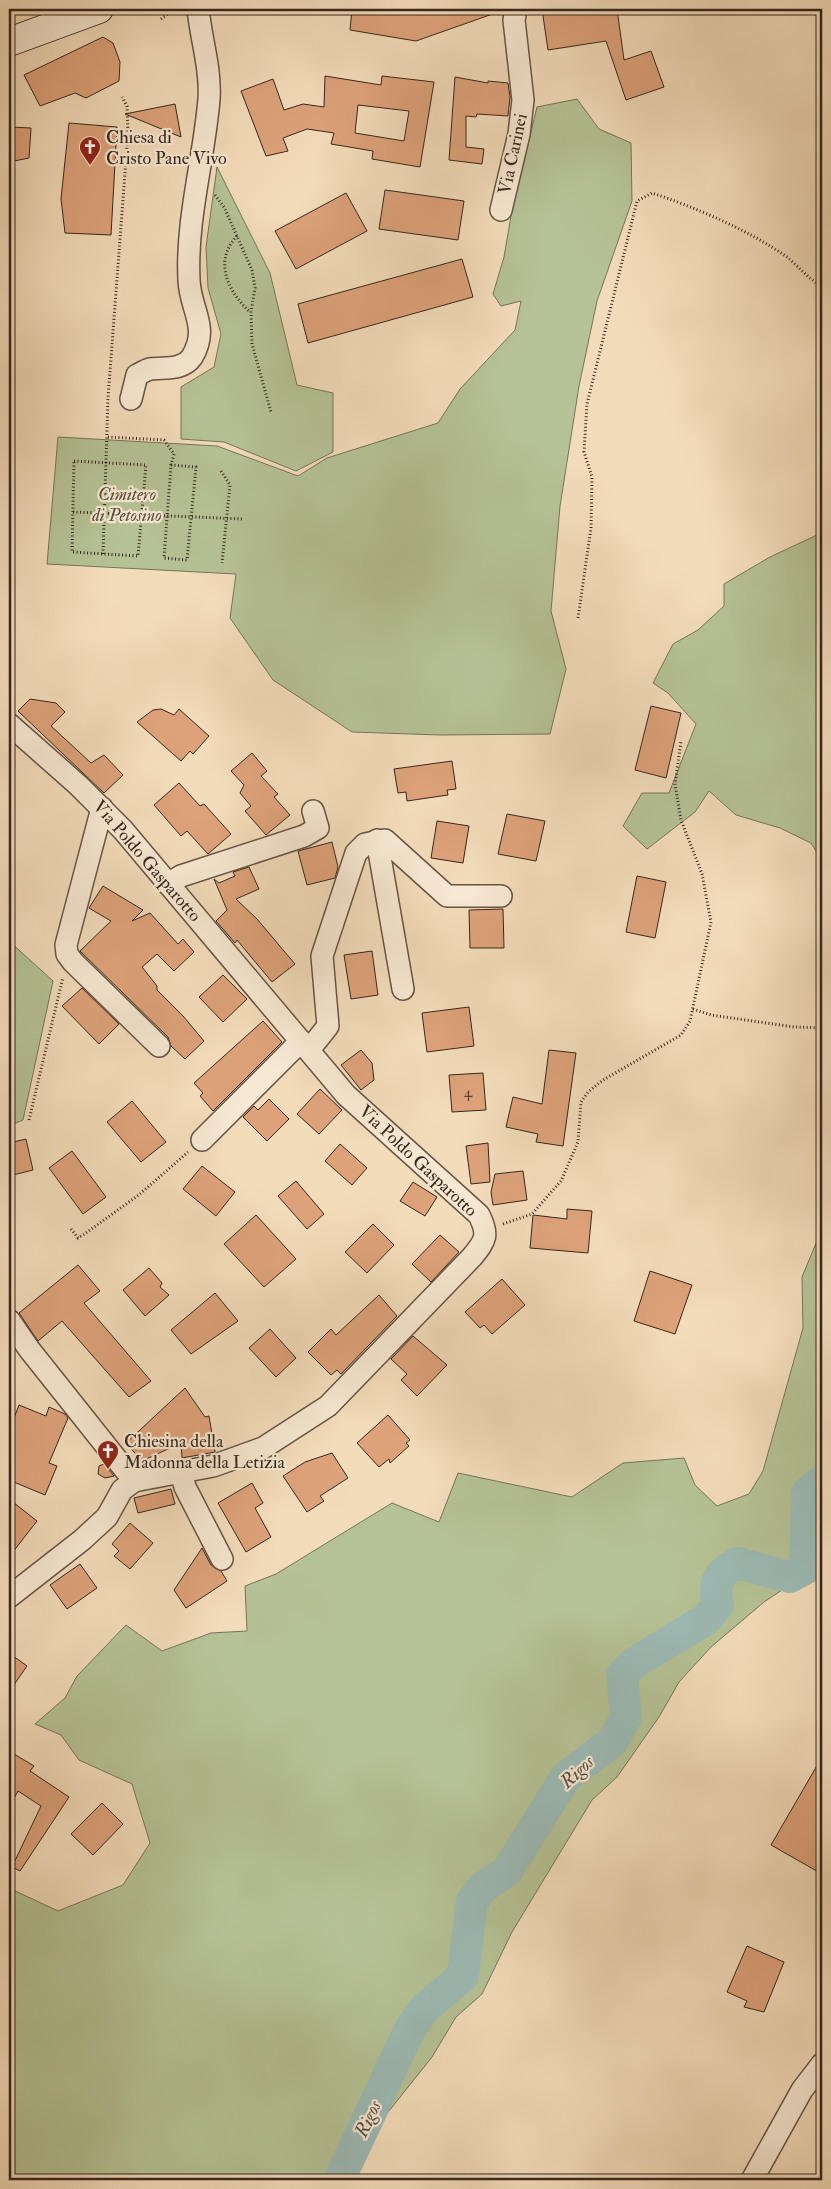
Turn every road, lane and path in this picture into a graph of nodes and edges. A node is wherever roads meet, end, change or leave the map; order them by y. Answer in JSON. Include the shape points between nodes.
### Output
{"nodes":[{"id":1,"x":99,"y":9,"type":"edge"},
{"id":2,"x":198,"y":9,"type":"edge"},
{"id":3,"x":516,"y":9,"type":"edge"},
{"id":4,"x":172,"y":11,"type":"dead end"},
{"id":5,"x":161,"y":19,"type":"dead end"},
{"id":6,"x":9,"y":42,"type":"edge"},
{"id":7,"x":122,"y":97,"type":"dead end"},
{"id":8,"x":197,"y":182,"type":"junction"},
{"id":9,"x":501,"y":210,"type":"dead end"},
{"id":10,"x":238,"y":236,"type":"junction"},
{"id":11,"x":822,"y":287,"type":"edge"},
{"id":12,"x":251,"y":312,"type":"junction"},
{"id":13,"x":131,"y":399,"type":"dead end"},
{"id":14,"x":271,"y":412,"type":"dead end"},
{"id":15,"x":108,"y":437,"type":"junction"},
{"id":16,"x":107,"y":462,"type":"junction"},
{"id":17,"x":171,"y":465,"type":"junction"},
{"id":18,"x":221,"y":471,"type":"dead end"},
{"id":19,"x":73,"y":512,"type":"junction"},
{"id":20,"x":105,"y":513,"type":"junction"},
{"id":21,"x":141,"y":514,"type":"junction"},
{"id":22,"x":167,"y":515,"type":"junction"},
{"id":23,"x":191,"y":516,"type":"junction"},
{"id":24,"x":227,"y":518,"type":"junction"},
{"id":25,"x":243,"y":519,"type":"dead end"},
{"id":26,"x":103,"y":554,"type":"junction"},
{"id":27,"x":222,"y":563,"type":"dead end"},
{"id":28,"x":578,"y":618,"type":"dead end"},
{"id":29,"x":9,"y":724,"type":"edge"},
{"id":30,"x":681,"y":741,"type":"dead end"},
{"id":31,"x":102,"y":808,"type":"junction"},
{"id":32,"x":313,"y":811,"type":"dead end"},
{"id":33,"x":377,"y":840,"type":"junction"},
{"id":34,"x":168,"y":884,"type":"junction"},
{"id":35,"x":501,"y":896,"type":"dead end"},
{"id":36,"x":62,"y":981,"type":"dead end"},
{"id":37,"x":403,"y":989,"type":"dead end"},
{"id":38,"x":693,"y":1010,"type":"junction"},
{"id":39,"x":822,"y":1028,"type":"edge"},
{"id":40,"x":305,"y":1045,"type":"junction"},
{"id":41,"x":159,"y":1046,"type":"dead end"},
{"id":42,"x":29,"y":1120,"type":"dead end"},
{"id":43,"x":202,"y":1140,"type":"joint"},
{"id":44,"x":71,"y":1229,"type":"dead end"},
{"id":45,"x":486,"y":1229,"type":"junction"},
{"id":46,"x":9,"y":1320,"type":"edge"},
{"id":47,"x":182,"y":1472,"type":"junction"},
{"id":48,"x":134,"y":1481,"type":"junction"},
{"id":49,"x":222,"y":1559,"type":"dead end"},
{"id":50,"x":9,"y":1597,"type":"edge"},
{"id":51,"x":822,"y":2064,"type":"edge"},
{"id":52,"x":812,"y":2090,"type":"edge"},
{"id":53,"x":752,"y":2180,"type":"edge"}],
"edges":[{"from":1,"to":6,"type":"street"},
{"from":2,"to":8,"type":"street","via":[[209,98]]},
{"from":3,"to":9,"type":"street","name":"Via Carinei","via":[[514,20],[523,100],[519,134]]},
{"from":4,"to":5,"type":"path"},
{"from":7,"to":15,"type":"path","via":[[128,133],[108,398]]},
{"from":8,"to":10,"type":"path","via":[[210,188],[224,207]]},
{"from":8,"to":13,"type":"street","via":[[189,241],[189,282],[201,331],[199,344],[190,359],[176,368],[149,369],[136,375]]},
{"from":10,"to":12,"type":"path","via":[[252,270],[255,288]]},
{"from":10,"to":12,"type":"path","via":[[231,243],[225,262],[227,282],[237,300]]},
{"from":11,"to":28,"type":"path","via":[[786,257],[714,218],[652,193],[637,201],[587,404],[584,452],[592,477],[591,528]]},
{"from":12,"to":14,"type":"path","via":[[252,344]]},
{"from":15,"to":16,"type":"path"},
{"from":15,"to":17,"type":"path","via":[[164,440],[174,454]]},
{"from":16,"to":19,"type":"path","via":[[74,460]]},
{"from":16,"to":20,"type":"path"},
{"from":16,"to":21,"type":"path","via":[[146,465]]},
{"from":17,"to":22,"type":"path"},
{"from":17,"to":23,"type":"path","via":[[196,466]]},
{"from":18,"to":24,"type":"path","via":[[230,485]]},
{"from":19,"to":20,"type":"path"},
{"from":19,"to":26,"type":"path","via":[[72,552]]},
{"from":20,"to":21,"type":"path"},
{"from":20,"to":26,"type":"path"},
{"from":21,"to":22,"type":"path"},
{"from":21,"to":26,"type":"path","via":[[138,556]]},
{"from":22,"to":23,"type":"path"},
{"from":22,"to":23,"type":"path","via":[[164,558],[188,560]]},
{"from":23,"to":24,"type":"path"},
{"from":24,"to":25,"type":"path"},
{"from":24,"to":27,"type":"path"},
{"from":29,"to":31,"type":"street","name":"Via Poldo Gasparotto"},
{"from":30,"to":38,"type":"path","via":[[675,784],[681,820],[702,874],[711,922]]},
{"from":31,"to":34,"type":"street","name":"Via Poldo Gasparotto"},
{"from":31,"to":41,"type":"street","via":[[66,945],[67,954]]},
{"from":32,"to":34,"type":"street","via":[[318,828],[304,836],[181,876]]},
{"from":33,"to":35,"type":"street","via":[[385,840],[392,845],[447,896]]},
{"from":33,"to":37,"type":"street"},
{"from":33,"to":40,"type":"street","via":[[356,853],[322,956],[328,1026]]},
{"from":34,"to":40,"type":"street","name":"Via Poldo Gasparotto"},
{"from":36,"to":42,"type":"path"},
{"from":38,"to":39,"type":"path","via":[[794,1027]]},
{"from":38,"to":45,"type":"path","via":[[681,1035],[588,1092],[581,1102],[578,1142],[564,1173],[532,1214]]},
{"from":40,"to":43,"type":"street"},
{"from":40,"to":45,"type":"street","name":"Via Poldo Gasparotto","via":[[346,1095],[479,1215]]},
{"from":43,"to":44,"type":"path","via":[[140,1194],[86,1233],[78,1238]]},
{"from":45,"to":47,"type":"street","name":"Via Poldo Gasparotto","via":[[483,1243],[472,1257],[328,1406],[263,1448],[213,1466]]},
{"from":46,"to":48,"type":"street"},
{"from":47,"to":48,"type":"street","name":"Via Poldo Gasparotto"},
{"from":47,"to":49,"type":"street","via":[[185,1487]]},
{"from":48,"to":50,"type":"street","via":[[122,1490],[107,1517]]},
{"from":51,"to":52,"type":"street"},
{"from":52,"to":53,"type":"street"}]}
